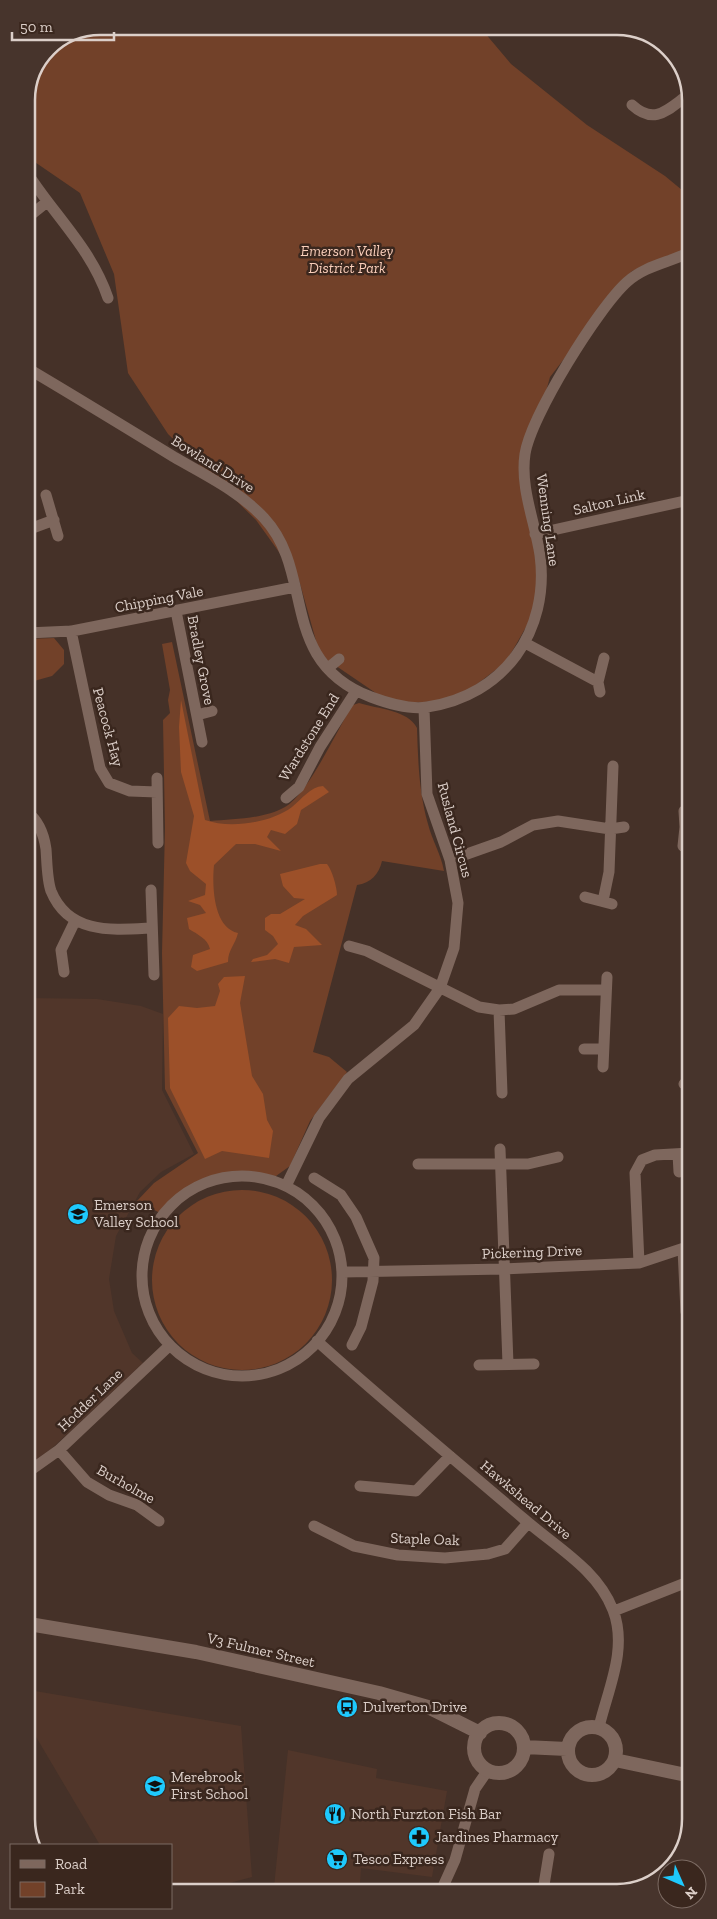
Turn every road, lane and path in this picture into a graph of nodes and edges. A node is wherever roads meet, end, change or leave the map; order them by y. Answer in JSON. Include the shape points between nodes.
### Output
{"nodes":[{"id":1,"x":682,"y":99,"type":"edge"},
{"id":2,"x":632,"y":105,"type":"dead end"},
{"id":3,"x":35,"y":184,"type":"edge"},
{"id":4,"x":47,"y":202,"type":"junction"},
{"id":5,"x":35,"y":212,"type":"edge"},
{"id":6,"x":682,"y":255,"type":"edge"},
{"id":7,"x":108,"y":298,"type":"dead end"},
{"id":8,"x":35,"y":373,"type":"edge"},
{"id":9,"x":46,"y":495,"type":"dead end"},
{"id":10,"x":682,"y":502,"type":"edge"},
{"id":11,"x":54,"y":520,"type":"junction"},
{"id":12,"x":35,"y":527,"type":"edge"},
{"id":13,"x":535,"y":534,"type":"junction"},
{"id":14,"x":58,"y":536,"type":"dead end"},
{"id":15,"x":295,"y":587,"type":"junction"},
{"id":16,"x":176,"y":611,"type":"junction"},
{"id":17,"x":71,"y":631,"type":"junction"},
{"id":18,"x":35,"y":633,"type":"edge"},
{"id":19,"x":525,"y":643,"type":"junction"},
{"id":20,"x":604,"y":658,"type":"dead end"},
{"id":21,"x":339,"y":659,"type":"dead end"},
{"id":22,"x":328,"y":668,"type":"junction"},
{"id":23,"x":356,"y":691,"type":"junction"},
{"id":24,"x":424,"y":708,"type":"junction"},
{"id":25,"x":212,"y":711,"type":"dead end"},
{"id":26,"x":197,"y":715,"type":"junction"},
{"id":27,"x":202,"y":742,"type":"dead end"},
{"id":28,"x":613,"y":766,"type":"dead end"},
{"id":29,"x":157,"y":778,"type":"dead end"},
{"id":30,"x":157,"y":792,"type":"junction"},
{"id":31,"x":286,"y":798,"type":"dead end"},
{"id":32,"x":35,"y":819,"type":"edge"},
{"id":33,"x":624,"y":827,"type":"dead end"},
{"id":34,"x":610,"y":829,"type":"junction"},
{"id":35,"x":158,"y":843,"type":"dead end"},
{"id":36,"x":450,"y":860,"type":"junction"},
{"id":37,"x":151,"y":890,"type":"dead end"},
{"id":38,"x":585,"y":897,"type":"dead end"},
{"id":39,"x":75,"y":921,"type":"junction"},
{"id":40,"x":152,"y":928,"type":"junction"},
{"id":41,"x":349,"y":946,"type":"dead end"},
{"id":42,"x":64,"y":972,"type":"dead end"},
{"id":43,"x":154,"y":975,"type":"dead end"},
{"id":44,"x":607,"y":976,"type":"dead end"},
{"id":45,"x":440,"y":988,"type":"junction"},
{"id":46,"x":605,"y":990,"type":"junction"},
{"id":47,"x":499,"y":1010,"type":"junction"},
{"id":48,"x":584,"y":1049,"type":"dead end"},
{"id":49,"x":603,"y":1049,"type":"junction"},
{"id":50,"x":603,"y":1067,"type":"dead end"},
{"id":51,"x":502,"y":1070,"type":"junction"},
{"id":52,"x":514,"y":1070,"type":"dead end"},
{"id":53,"x":502,"y":1093,"type":"dead end"},
{"id":54,"x":500,"y":1149,"type":"dead end"},
{"id":55,"x":678,"y":1154,"type":"junction"},
{"id":56,"x":682,"y":1154,"type":"edge"},
{"id":57,"x":558,"y":1157,"type":"dead end"},
{"id":58,"x":418,"y":1164,"type":"dead end"},
{"id":59,"x":500,"y":1164,"type":"junction"},
{"id":60,"x":679,"y":1172,"type":"dead end"},
{"id":61,"x":314,"y":1178,"type":"dead end"},
{"id":62,"x":286,"y":1186,"type":"junction"},
{"id":63,"x":682,"y":1248,"type":"edge"},
{"id":64,"x":639,"y":1262,"type":"junction"},
{"id":65,"x":504,"y":1269,"type":"junction"},
{"id":66,"x":373,"y":1271,"type":"junction"},
{"id":67,"x":343,"y":1272,"type":"junction"},
{"id":68,"x":318,"y":1341,"type":"junction"},
{"id":69,"x":352,"y":1345,"type":"dead end"},
{"id":70,"x":169,"y":1346,"type":"junction"},
{"id":71,"x":508,"y":1364,"type":"junction"},
{"id":72,"x":534,"y":1364,"type":"dead end"},
{"id":73,"x":479,"y":1365,"type":"dead end"},
{"id":74,"x":59,"y":1450,"type":"junction"},
{"id":75,"x":450,"y":1456,"type":"junction"},
{"id":76,"x":35,"y":1467,"type":"edge"},
{"id":77,"x":360,"y":1486,"type":"dead end"},
{"id":78,"x":159,"y":1521,"type":"dead end"},
{"id":79,"x":528,"y":1522,"type":"junction"},
{"id":80,"x":314,"y":1526,"type":"dead end"},
{"id":81,"x":682,"y":1584,"type":"edge"},
{"id":82,"x":614,"y":1611,"type":"junction"},
{"id":83,"x":35,"y":1625,"type":"edge"},
{"id":84,"x":599,"y":1727,"type":"junction"},
{"id":85,"x":480,"y":1733,"type":"junction"},
{"id":86,"x":524,"y":1747,"type":"junction"},
{"id":87,"x":567,"y":1749,"type":"junction"},
{"id":88,"x":615,"y":1760,"type":"junction"},
{"id":89,"x":488,"y":1770,"type":"junction"},
{"id":90,"x":682,"y":1774,"type":"edge"},
{"id":91,"x":549,"y":1854,"type":"dead end"},
{"id":92,"x":444,"y":1884,"type":"edge"},
{"id":93,"x":544,"y":1884,"type":"edge"}],
"edges":[{"from":1,"to":2,"type":"street","via":[[666,112],[652,116],[641,114]]},
{"from":3,"to":4,"type":"street"},
{"from":4,"to":5,"type":"street"},
{"from":4,"to":7,"type":"street","via":[[100,273]]},
{"from":6,"to":13,"type":"street","name":"Wenning Lane","via":[[652,266],[627,282],[605,306],[534,421],[525,454],[526,484]]},
{"from":8,"to":15,"type":"street","name":"Bowland Drive","via":[[245,500],[266,519],[285,549]]},
{"from":9,"to":11,"type":"street"},
{"from":10,"to":13,"type":"street","name":"Salton Link"},
{"from":11,"to":12,"type":"street"},
{"from":11,"to":14,"type":"street"},
{"from":13,"to":19,"type":"street","name":"Wenning Lane","via":[[540,557],[542,599]]},
{"from":15,"to":16,"type":"street","name":"Chipping Vale"},
{"from":15,"to":22,"type":"street","name":"Bowland Drive","via":[[299,611],[312,646]]},
{"from":16,"to":17,"type":"street","name":"Chipping Vale"},
{"from":16,"to":26,"type":"street","name":"Bradley Grove"},
{"from":17,"to":18,"type":"street","name":"Chipping Vale"},
{"from":17,"to":30,"type":"street","name":"Peacock Hay","via":[[100,768],[109,783],[130,791]]},
{"from":19,"to":20,"type":"street","via":[[599,687]]},
{"from":19,"to":24,"type":"street","name":"Wenning Lane","via":[[510,664],[486,685],[456,700]]},
{"from":21,"to":22,"type":"street"},
{"from":22,"to":23,"type":"street","name":"Bowland Drive"},
{"from":23,"to":24,"type":"street","name":"Bowland Drive","via":[[392,704]]},
{"from":23,"to":31,"type":"street","name":"Wardstone End","via":[[299,787]]},
{"from":24,"to":36,"type":"street","name":"Rusland Circus","via":[[427,794]]},
{"from":25,"to":26,"type":"street","name":"Bradley Grove"},
{"from":26,"to":27,"type":"street","name":"Bradley Grove"},
{"from":28,"to":34,"type":"street"},
{"from":29,"to":30,"type":"street"},
{"from":30,"to":35,"type":"street"},
{"from":32,"to":39,"type":"street","via":[[44,835],[51,890],[61,909]]},
{"from":33,"to":34,"type":"street"},
{"from":34,"to":36,"type":"street","via":[[558,822],[533,825],[501,842]]},
{"from":34,"to":38,"type":"street","via":[[608,903]]},
{"from":36,"to":45,"type":"street","name":"Rusland Circus","via":[[458,903],[454,948]]},
{"from":37,"to":40,"type":"street"},
{"from":39,"to":40,"type":"street","via":[[104,930]]},
{"from":39,"to":42,"type":"street","via":[[61,950]]},
{"from":40,"to":43,"type":"street"},
{"from":41,"to":45,"type":"street","via":[[369,946]]},
{"from":44,"to":46,"type":"street"},
{"from":45,"to":47,"type":"street","via":[[479,1007]]},
{"from":45,"to":62,"type":"street","name":"Rusland Circus","via":[[414,1024],[348,1079],[319,1118]]},
{"from":46,"to":47,"type":"street","via":[[559,990],[514,1009]]},
{"from":46,"to":49,"type":"street"},
{"from":47,"to":51,"type":"street"},
{"from":48,"to":49,"type":"street"},
{"from":49,"to":50,"type":"street"},
{"from":51,"to":52,"type":"street"},
{"from":51,"to":53,"type":"street"},
{"from":54,"to":59,"type":"street"},
{"from":55,"to":56,"type":"street"},
{"from":55,"to":60,"type":"street"},
{"from":55,"to":64,"type":"street","via":[[655,1154],[642,1160],[635,1173]]},
{"from":57,"to":59,"type":"street","via":[[528,1164]]},
{"from":58,"to":59,"type":"street"},
{"from":59,"to":65,"type":"street"},
{"from":61,"to":66,"type":"street","via":[[341,1195],[356,1217],[374,1258]]},
{"from":62,"to":67,"type":"street","via":[[308,1201],[328,1224],[339,1249]]},
{"from":62,"to":70,"type":"street","via":[[269,1179],[234,1177],[204,1184],[177,1201],[158,1222],[148,1242],[142,1268],[143,1293],[158,1332]]},
{"from":63,"to":64,"type":"street","name":"Pickering Drive"},
{"from":64,"to":65,"type":"street","name":"Pickering Drive"},
{"from":65,"to":66,"type":"street","name":"Pickering Drive"},
{"from":65,"to":71,"type":"street"},
{"from":66,"to":67,"type":"street","name":"Pickering Drive"},
{"from":66,"to":69,"type":"street","via":[[361,1327]]},
{"from":67,"to":68,"type":"street","via":[[340,1300],[330,1325]]},
{"from":68,"to":70,"type":"street","via":[[286,1366],[264,1374],[243,1376],[224,1375],[206,1369],[186,1360]]},
{"from":68,"to":75,"type":"street","name":"Hawkshead Drive"},
{"from":70,"to":74,"type":"street","name":"Hodder Lane"},
{"from":71,"to":72,"type":"street"},
{"from":71,"to":73,"type":"street"},
{"from":74,"to":76,"type":"street","name":"Hodder Lane"},
{"from":74,"to":78,"type":"street","name":"Burholme","via":[[87,1482],[109,1495],[137,1505]]},
{"from":75,"to":77,"type":"street","via":[[416,1491]]},
{"from":75,"to":79,"type":"street","name":"Hawkshead Drive"},
{"from":79,"to":80,"type":"street","name":"Staple Oak","via":[[505,1549],[445,1558],[398,1555],[362,1548]]},
{"from":79,"to":82,"type":"street","name":"Hawkshead Drive","via":[[576,1560],[601,1586]]},
{"from":81,"to":82,"type":"street"},
{"from":82,"to":84,"type":"street","name":"Hawkshead Drive","via":[[620,1643],[615,1674]]},
{"from":83,"to":85,"type":"street","name":"V3 Fulmer Street","via":[[196,1652],[379,1693],[428,1707]]},
{"from":84,"to":87,"type":"street","via":[[578,1731]]},
{"from":84,"to":88,"type":"street","via":[[614,1740]]},
{"from":85,"to":86,"type":"street","via":[[486,1727],[502,1723],[518,1731]]},
{"from":85,"to":89,"type":"street","via":[[475,1753],[477,1760]]},
{"from":86,"to":87,"type":"street"},
{"from":86,"to":89,"type":"street","via":[[516,1767],[502,1772]]},
{"from":87,"to":88,"type":"street","via":[[571,1764],[583,1774],[598,1775]]},
{"from":88,"to":90,"type":"street"},
{"from":89,"to":92,"type":"street","via":[[475,1789],[455,1860]]},
{"from":91,"to":93,"type":"street"}]}
